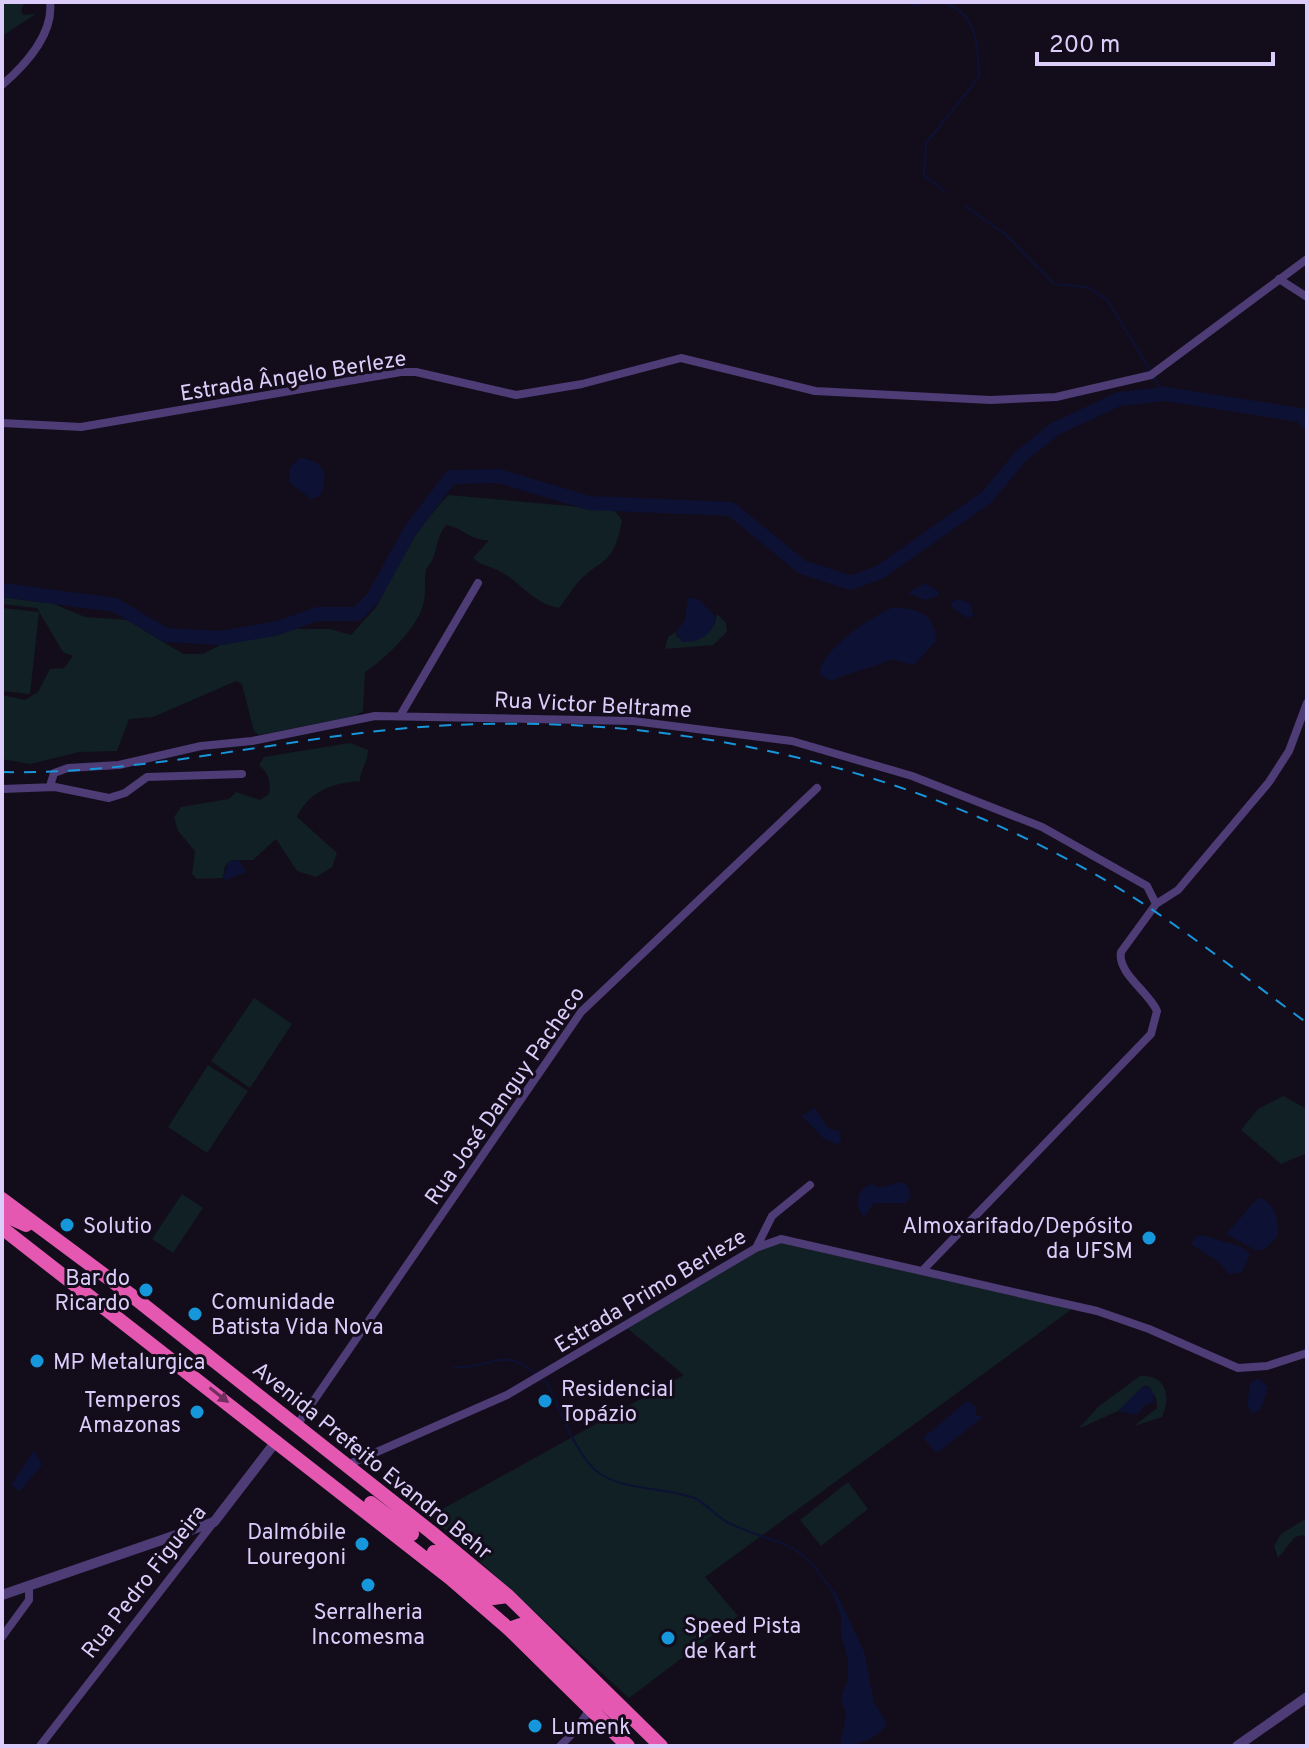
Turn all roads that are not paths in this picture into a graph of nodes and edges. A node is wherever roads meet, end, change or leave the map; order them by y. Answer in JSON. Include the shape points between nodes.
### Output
{"nodes":[{"id":1,"x":50,"y":2,"type":"edge"},
{"id":2,"x":2,"y":85,"type":"edge"},
{"id":3,"x":1307,"y":259,"type":"edge"},
{"id":4,"x":1279,"y":279,"type":"junction"},
{"id":5,"x":1307,"y":297,"type":"edge"},
{"id":6,"x":2,"y":423,"type":"edge"},
{"id":7,"x":478,"y":583,"type":"dead end"},
{"id":8,"x":1307,"y":703,"type":"edge"},
{"id":9,"x":400,"y":716,"type":"junction"},
{"id":10,"x":242,"y":774,"type":"dead end"},
{"id":11,"x":50,"y":786,"type":"junction"},
{"id":12,"x":817,"y":788,"type":"dead end"},
{"id":13,"x":2,"y":789,"type":"edge"},
{"id":14,"x":1156,"y":904,"type":"junction"},
{"id":15,"x":810,"y":1185,"type":"dead end"},
{"id":16,"x":2,"y":1199,"type":"edge"},
{"id":17,"x":2,"y":1214,"type":"edge"},
{"id":18,"x":2,"y":1228,"type":"edge"},
{"id":19,"x":58,"y":1241,"type":"junction"},
{"id":20,"x":756,"y":1248,"type":"junction"},
{"id":21,"x":922,"y":1271,"type":"junction"},
{"id":22,"x":1307,"y":1353,"type":"edge"},
{"id":23,"x":297,"y":1425,"type":"junction"},
{"id":24,"x":277,"y":1440,"type":"junction"},
{"id":25,"x":347,"y":1465,"type":"junction"},
{"id":26,"x":328,"y":1480,"type":"junction"},
{"id":27,"x":214,"y":1522,"type":"junction"},
{"id":28,"x":29,"y":1585,"type":"junction"},
{"id":29,"x":2,"y":1595,"type":"edge"},
{"id":30,"x":508,"y":1596,"type":"junction"},
{"id":31,"x":509,"y":1629,"type":"junction"},
{"id":32,"x":2,"y":1637,"type":"edge"},
{"id":33,"x":1307,"y":1697,"type":"edge"},
{"id":34,"x":590,"y":1709,"type":"junction"},
{"id":35,"x":606,"y":1724,"type":"junction"},
{"id":36,"x":576,"y":1730,"type":"junction"},
{"id":37,"x":658,"y":1743,"type":"edge"},
{"id":38,"x":40,"y":1746,"type":"edge"},
{"id":39,"x":560,"y":1746,"type":"edge"},
{"id":40,"x":628,"y":1746,"type":"edge"},
{"id":41,"x":1237,"y":1746,"type":"edge"}],
"edges":[{"from":1,"to":2,"type":"street","via":[[40,40]]},
{"from":3,"to":4,"type":"street","name":"Estrada Ângelo Berleze"},
{"from":4,"to":5,"type":"street"},
{"from":4,"to":6,"type":"street","name":"Estrada Ângelo Berleze","via":[[1151,375],[1056,397],[990,400],[815,391],[681,358],[516,395],[401,372],[81,427]]},
{"from":7,"to":9,"type":"street"},
{"from":8,"to":14,"type":"street","via":[[1289,751],[1269,782],[1178,890]]},
{"from":9,"to":11,"type":"street","name":"Rua Victor Beltrame","via":[[375,716],[119,765],[68,768],[54,773]]},
{"from":9,"to":14,"type":"street","name":"Rua Victor Beltrame","via":[[633,721],[792,741],[912,776],[1042,827],[1147,886]]},
{"from":10,"to":11,"type":"street","via":[[147,777],[109,798]]},
{"from":11,"to":13,"type":"street","name":"Rua Victor Beltrame"},
{"from":12,"to":23,"type":"street","name":"Rua José Danguy Pacheco","via":[[581,1012]]},
{"from":14,"to":21,"type":"street","via":[[1120,957],[1157,1011],[1151,1034]]},
{"from":15,"to":20,"type":"street","via":[[772,1216]]},
{"from":16,"to":19,"type":"highway","name":"Avenida Prefeito Evandro Behr"},
{"from":17,"to":19,"type":"highway"},
{"from":18,"to":24,"type":"highway","name":"Avenida Prefeito Evandro Behr","one_way":true},
{"from":19,"to":23,"type":"highway","name":"Avenida Prefeito Evandro Behr"},
{"from":20,"to":21,"type":"street","name":"Estrada Primo Berleze","via":[[781,1239]]},
{"from":20,"to":25,"type":"street","name":"Estrada Primo Berleze","via":[[507,1395]]},
{"from":21,"to":22,"type":"street","name":"Estrada Primo Berleze","via":[[1119,1318],[1238,1368],[1267,1366]]},
{"from":23,"to":25,"type":"highway","name":"Avenida Prefeito Evandro Behr"},
{"from":24,"to":26,"type":"highway","name":"Avenida Prefeito Evandro Behr"},
{"from":24,"to":27,"type":"street","name":"Rua Pedro Figueira"},
{"from":25,"to":30,"type":"highway","name":"Avenida Prefeito Evandro Behr"},
{"from":26,"to":30,"type":"highway","via":[[387,1514],[493,1598]]},
{"from":26,"to":31,"type":"highway","name":"Avenida Prefeito Evandro Behr"},
{"from":27,"to":28,"type":"street"},
{"from":27,"to":38,"type":"street","name":"Rua Pedro Figueira"},
{"from":28,"to":29,"type":"street"},
{"from":28,"to":32,"type":"street","via":[[29,1600]]},
{"from":30,"to":37,"type":"highway","name":"Avenida Prefeito Evandro Behr"},
{"from":31,"to":34,"type":"highway","name":"Avenida Prefeito Evandro Behr"},
{"from":31,"to":37,"type":"highway","via":[[520,1625],[603,1704]]},
{"from":33,"to":41,"type":"street"},
{"from":34,"to":35,"type":"highway","name":"Avenida Prefeito Evandro Behr"},
{"from":34,"to":36,"type":"street"},
{"from":35,"to":36,"type":"street"},
{"from":35,"to":40,"type":"highway","name":"Avenida Prefeito Evandro Behr"},
{"from":36,"to":39,"type":"street"}]}
